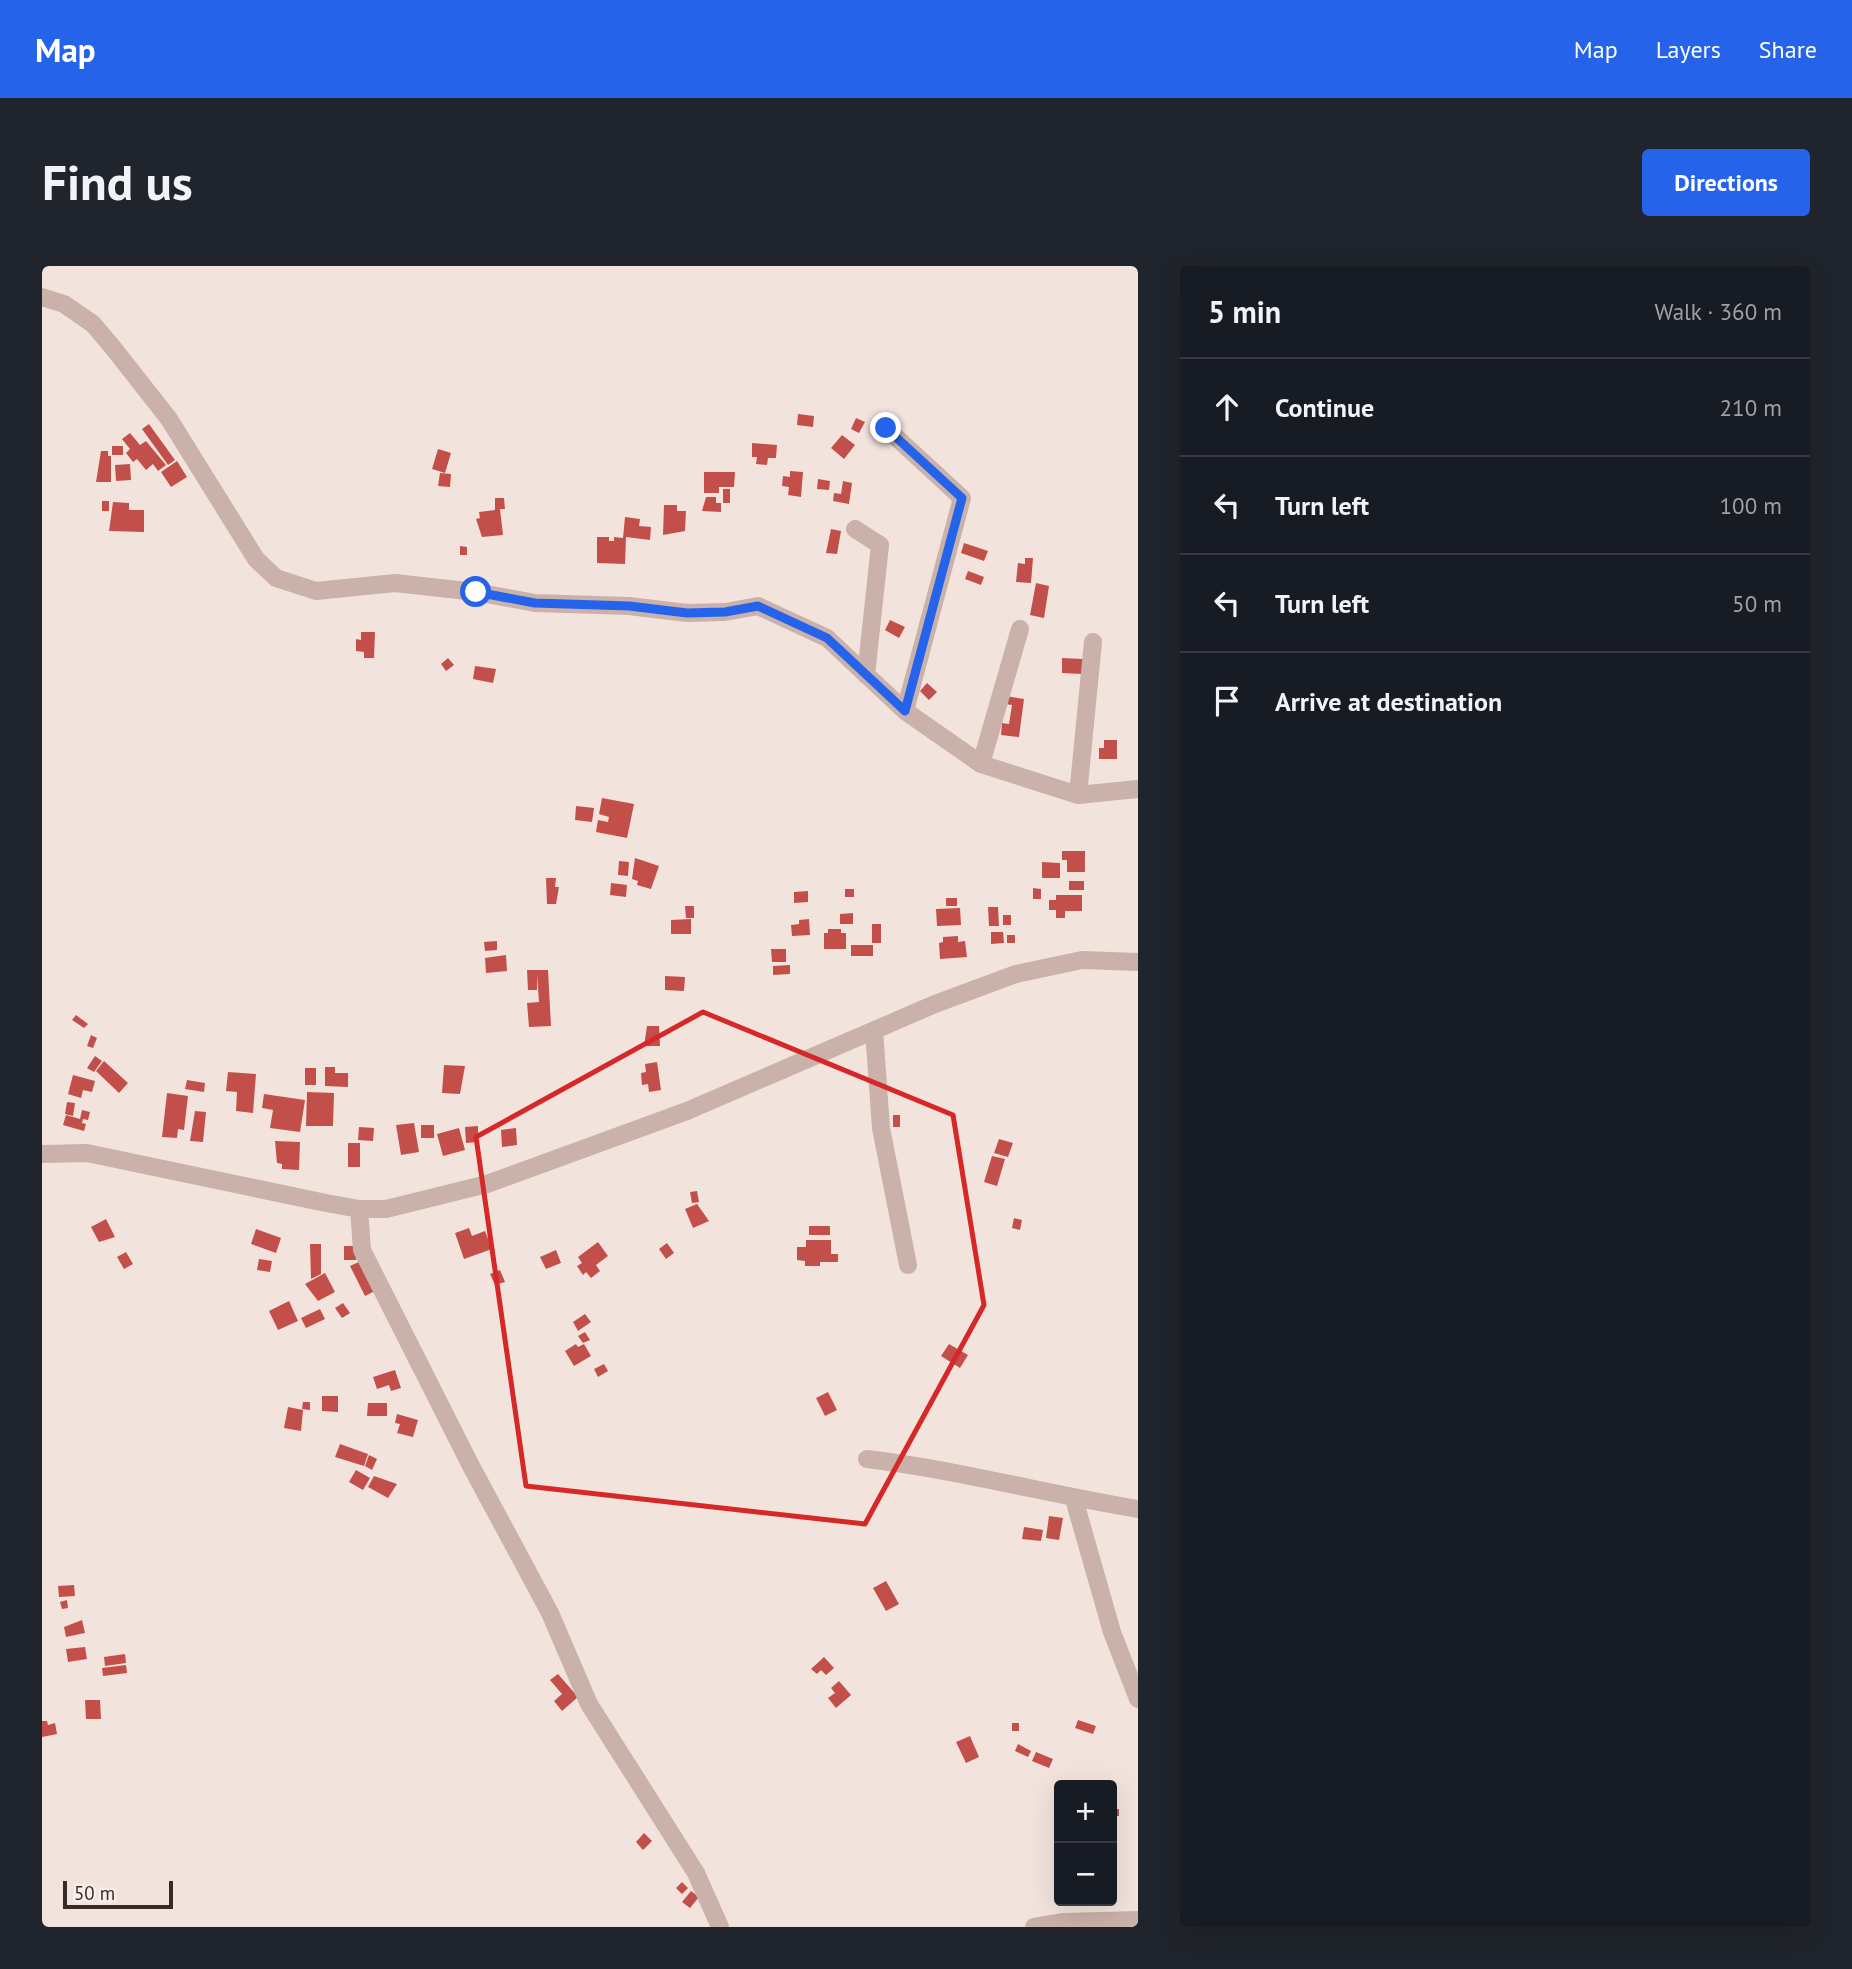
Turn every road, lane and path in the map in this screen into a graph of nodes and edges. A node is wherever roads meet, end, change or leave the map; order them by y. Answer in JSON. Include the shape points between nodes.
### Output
{"nodes":[{"id":1,"x":42,"y":297,"type":"edge"},
{"id":2,"x":886,"y":428,"type":"dead end"},
{"id":3,"x":855,"y":529,"type":"dead end"},
{"id":4,"x":1020,"y":629,"type":"dead end"},
{"id":5,"x":1093,"y":642,"type":"dead end"},
{"id":6,"x":866,"y":674,"type":"junction"},
{"id":7,"x":905,"y":711,"type":"junction"},
{"id":8,"x":981,"y":764,"type":"junction"},
{"id":9,"x":1138,"y":789,"type":"edge"},
{"id":10,"x":1078,"y":795,"type":"junction"},
{"id":11,"x":1138,"y":962,"type":"edge"},
{"id":12,"x":874,"y":1030,"type":"junction"},
{"id":13,"x":42,"y":1154,"type":"edge"},
{"id":14,"x":359,"y":1209,"type":"junction"},
{"id":15,"x":908,"y":1265,"type":"dead end"},
{"id":16,"x":867,"y":1459,"type":"dead end"},
{"id":17,"x":1074,"y":1499,"type":"junction"},
{"id":18,"x":1138,"y":1509,"type":"edge"},
{"id":19,"x":1138,"y":1699,"type":"edge"},
{"id":20,"x":1138,"y":1920,"type":"edge"},
{"id":21,"x":720,"y":1927,"type":"edge"},
{"id":22,"x":1034,"y":1927,"type":"edge"}],
"edges":[{"from":1,"to":6,"type":"street","via":[[64,304],[93,324],[114,349],[170,419],[256,559],[276,579],[316,591],[395,583],[535,603],[687,613],[758,606],[827,638]]},
{"from":2,"to":7,"type":"street","via":[[962,498]]},
{"from":3,"to":6,"type":"street","via":[[880,545]]},
{"from":4,"to":8,"type":"street"},
{"from":5,"to":10,"type":"street"},
{"from":6,"to":7,"type":"street"},
{"from":7,"to":8,"type":"street"},
{"from":8,"to":10,"type":"street"},
{"from":9,"to":10,"type":"street"},
{"from":11,"to":12,"type":"street","via":[[1082,960],[1016,974]]},
{"from":12,"to":14,"type":"street","via":[[687,1111],[487,1184],[386,1209]]},
{"from":12,"to":15,"type":"street","via":[[881,1128]]},
{"from":13,"to":14,"type":"street","via":[[87,1153]]},
{"from":14,"to":21,"type":"street","via":[[362,1250],[550,1613],[589,1704],[696,1873]]},
{"from":16,"to":17,"type":"street","via":[[953,1471]]},
{"from":17,"to":18,"type":"street"},
{"from":17,"to":19,"type":"street","via":[[1108,1620]]},
{"from":20,"to":22,"type":"street"}]}
